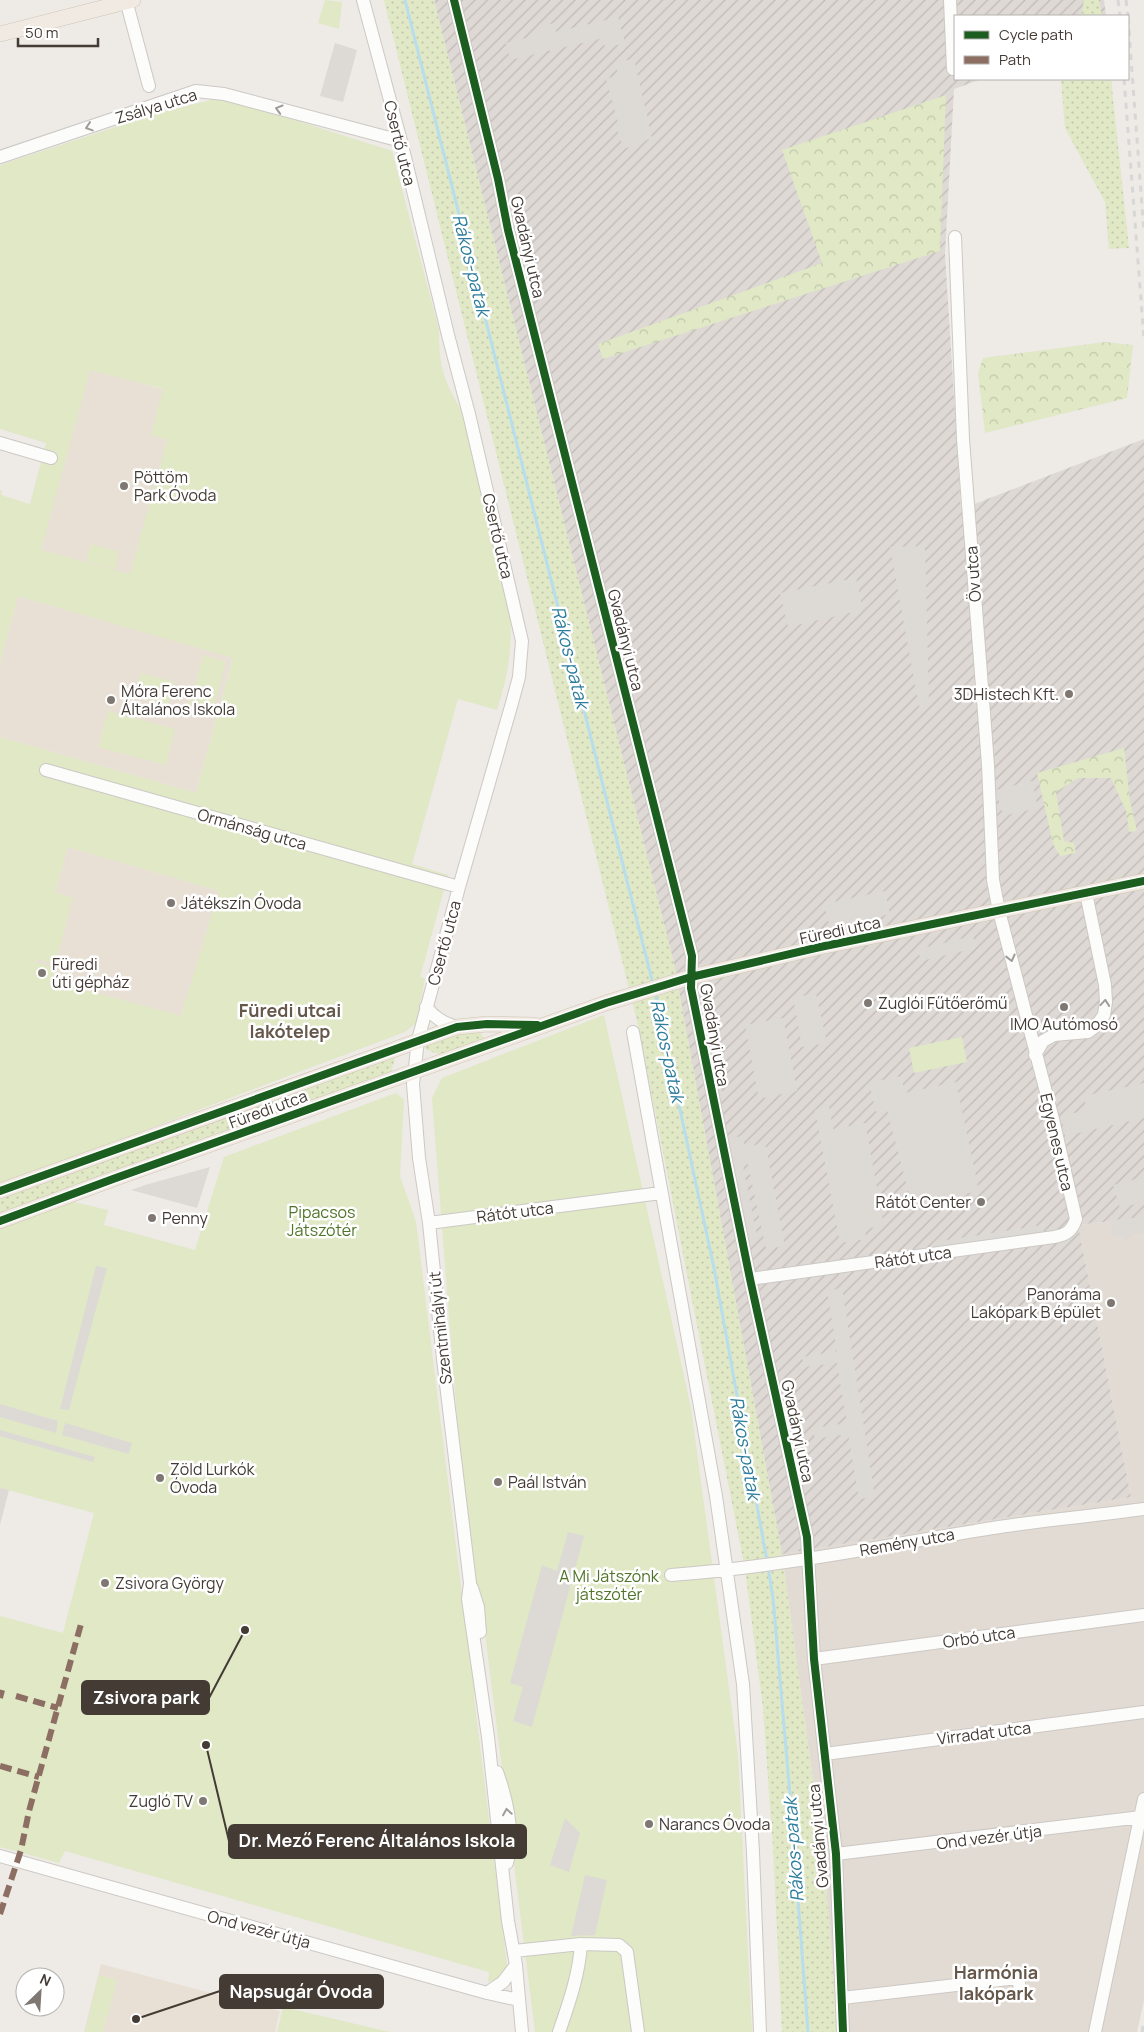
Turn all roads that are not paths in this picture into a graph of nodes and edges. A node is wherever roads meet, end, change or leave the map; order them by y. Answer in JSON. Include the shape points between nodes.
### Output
{"nodes":[{"id":1,"x":363,"y":0,"type":"edge"},
{"id":2,"x":454,"y":0,"type":"edge"},
{"id":3,"x":950,"y":0,"type":"edge"},
{"id":4,"x":129,"y":1,"type":"edge"},
{"id":5,"x":0,"y":34,"type":"edge"},
{"id":6,"x":953,"y":69,"type":"dead end"},
{"id":7,"x":148,"y":86,"type":"dead end"},
{"id":8,"x":401,"y":141,"type":"junction"},
{"id":9,"x":0,"y":156,"type":"edge"},
{"id":10,"x":955,"y":237,"type":"dead end"},
{"id":11,"x":0,"y":443,"type":"edge"},
{"id":12,"x":51,"y":458,"type":"dead end"},
{"id":13,"x":46,"y":770,"type":"dead end"},
{"id":14,"x":1144,"y":881,"type":"edge"},
{"id":15,"x":459,"y":888,"type":"junction"},
{"id":16,"x":1086,"y":892,"type":"junction"},
{"id":17,"x":999,"y":910,"type":"junction"},
{"id":18,"x":691,"y":977,"type":"junction"},
{"id":19,"x":426,"y":1007,"type":"junction"},
{"id":20,"x":547,"y":1025,"type":"junction"},
{"id":21,"x":456,"y":1027,"type":"junction"},
{"id":22,"x":633,"y":1032,"type":"dead end"},
{"id":23,"x":418,"y":1040,"type":"junction"},
{"id":24,"x":1036,"y":1055,"type":"junction"},
{"id":25,"x":414,"y":1072,"type":"junction"},
{"id":26,"x":0,"y":1192,"type":"edge"},
{"id":27,"x":661,"y":1193,"type":"junction"},
{"id":28,"x":0,"y":1221,"type":"edge"},
{"id":29,"x":429,"y":1223,"type":"junction"},
{"id":30,"x":1073,"y":1228,"type":"joint"},
{"id":31,"x":750,"y":1280,"type":"junction"},
{"id":32,"x":1144,"y":1509,"type":"edge"},
{"id":33,"x":808,"y":1559,"type":"junction"},
{"id":34,"x":727,"y":1571,"type":"junction"},
{"id":35,"x":671,"y":1574,"type":"dead end"},
{"id":36,"x":1144,"y":1615,"type":"edge"},
{"id":37,"x":814,"y":1660,"type":"junction"},
{"id":38,"x":1144,"y":1712,"type":"edge"},
{"id":39,"x":824,"y":1754,"type":"junction"},
{"id":40,"x":1144,"y":1799,"type":"edge"},
{"id":41,"x":1141,"y":1818,"type":"junction"},
{"id":42,"x":836,"y":1854,"type":"junction"},
{"id":43,"x":0,"y":1856,"type":"edge"},
{"id":44,"x":581,"y":1944,"type":"junction"},
{"id":45,"x":514,"y":1951,"type":"junction"},
{"id":46,"x":516,"y":1965,"type":"junction"},
{"id":47,"x":487,"y":1993,"type":"junction"},
{"id":48,"x":1021,"y":1995,"type":"dead end"},
{"id":49,"x":842,"y":1998,"type":"junction"},
{"id":50,"x":519,"y":2000,"type":"junction"},
{"id":51,"x":522,"y":2032,"type":"edge"},
{"id":52,"x":559,"y":2032,"type":"edge"},
{"id":53,"x":638,"y":2032,"type":"edge"},
{"id":54,"x":760,"y":2032,"type":"edge"},
{"id":55,"x":843,"y":2032,"type":"edge"},
{"id":56,"x":1095,"y":2032,"type":"edge"}],
"edges":[{"from":1,"to":8,"type":"street","name":"Csertő utca"},
{"from":2,"to":18,"type":"street","name":"Gvadányi utca","via":[[508,230],[692,956]]},
{"from":3,"to":6,"type":"street"},
{"from":4,"to":5,"type":"main road"},
{"from":4,"to":7,"type":"street"},
{"from":8,"to":9,"type":"street","name":"Zsálya utca","one_way":true,"via":[[224,94],[196,91]]},
{"from":8,"to":15,"type":"street","name":"Csertő utca","via":[[522,641],[519,677]]},
{"from":10,"to":17,"type":"street","name":"Öv utca","via":[[963,439],[988,765],[993,880]]},
{"from":11,"to":12,"type":"street"},
{"from":13,"to":15,"type":"street","name":"Ormánság utca"},
{"from":14,"to":16,"type":"main road","name":"Füredi utca"},
{"from":15,"to":19,"type":"street","name":"Csertő utca"},
{"from":16,"to":17,"type":"main road","name":"Füredi utca"},
{"from":24,"to":16,"type":"street","one_way":true,"via":[[1043,1041],[1054,1035],[1088,1032],[1104,1015],[1105,985]]},
{"from":17,"to":18,"type":"main road","name":"Füredi utca"},
{"from":17,"to":24,"type":"street","name":"Egyenes utca","one_way":true},
{"from":18,"to":20,"type":"main road","name":"Füredi utca"},
{"from":18,"to":31,"type":"street","name":"Gvadányi utca"},
{"from":19,"to":21,"type":"street","via":[[435,1018]]},
{"from":19,"to":23,"type":"street","name":"Csertő utca"},
{"from":20,"to":21,"type":"main road","name":"Füredi utca"},
{"from":20,"to":25,"type":"main road","name":"Füredi utca"},
{"from":21,"to":23,"type":"main road","name":"Füredi utca"},
{"from":22,"to":27,"type":"street"},
{"from":23,"to":25,"type":"street","name":"Csertő utca"},
{"from":23,"to":26,"type":"main road","name":"Füredi utca"},
{"from":24,"to":30,"type":"street","name":"Egyenes utca","via":[[1076,1219]]},
{"from":25,"to":28,"type":"main road","name":"Füredi utca"},
{"from":25,"to":29,"type":"street","name":"Szentmihályi út","via":[[419,1158]]},
{"from":27,"to":29,"type":"street","name":"Rátót utca"},
{"from":27,"to":34,"type":"street"},
{"from":29,"to":45,"type":"street","name":"Szentmihályi út","via":[[470,1583],[468,1599],[489,1747],[509,1821],[509,1856],[503,1878]]},
{"from":30,"to":31,"type":"street","name":"Rátót utca","via":[[1066,1235],[1054,1237]]},
{"from":31,"to":33,"type":"street","name":"Gvadányi utca","via":[[807,1537]]},
{"from":32,"to":33,"type":"street","name":"Remény utca","via":[[995,1528]]},
{"from":33,"to":34,"type":"street","name":"Remény utca"},
{"from":33,"to":37,"type":"street","name":"Gvadányi utca"},
{"from":34,"to":35,"type":"street","name":"Remény utca"},
{"from":34,"to":54,"type":"street","via":[[743,1684]]},
{"from":36,"to":37,"type":"street","name":"Orbó utca"},
{"from":37,"to":39,"type":"street","name":"Gvadányi utca"},
{"from":38,"to":39,"type":"street","name":"Virradat utca"},
{"from":39,"to":42,"type":"street","name":"Gvadányi utca"},
{"from":40,"to":41,"type":"street"},
{"from":41,"to":42,"type":"street","name":"Ond vezér útja"},
{"from":41,"to":56,"type":"street"},
{"from":42,"to":49,"type":"street","name":"Gvadányi utca"},
{"from":43,"to":47,"type":"street","name":"Ond vezér útja"},
{"from":44,"to":45,"type":"street"},
{"from":44,"to":52,"type":"street","via":[[573,1992]]},
{"from":44,"to":53,"type":"street","via":[[619,1945],[627,1952]]},
{"from":45,"to":46,"type":"street","name":"Szentmihályi út"},
{"from":46,"to":47,"type":"street","via":[[503,1982]]},
{"from":46,"to":50,"type":"street","name":"Szentmihályi út"},
{"from":47,"to":50,"type":"street","name":"Ond vezér útja"},
{"from":48,"to":49,"type":"street","via":[[1018,1978]]},
{"from":49,"to":55,"type":"street","name":"Gvadányi utca"},
{"from":50,"to":51,"type":"street","name":"Szentmihályi út"}]}
